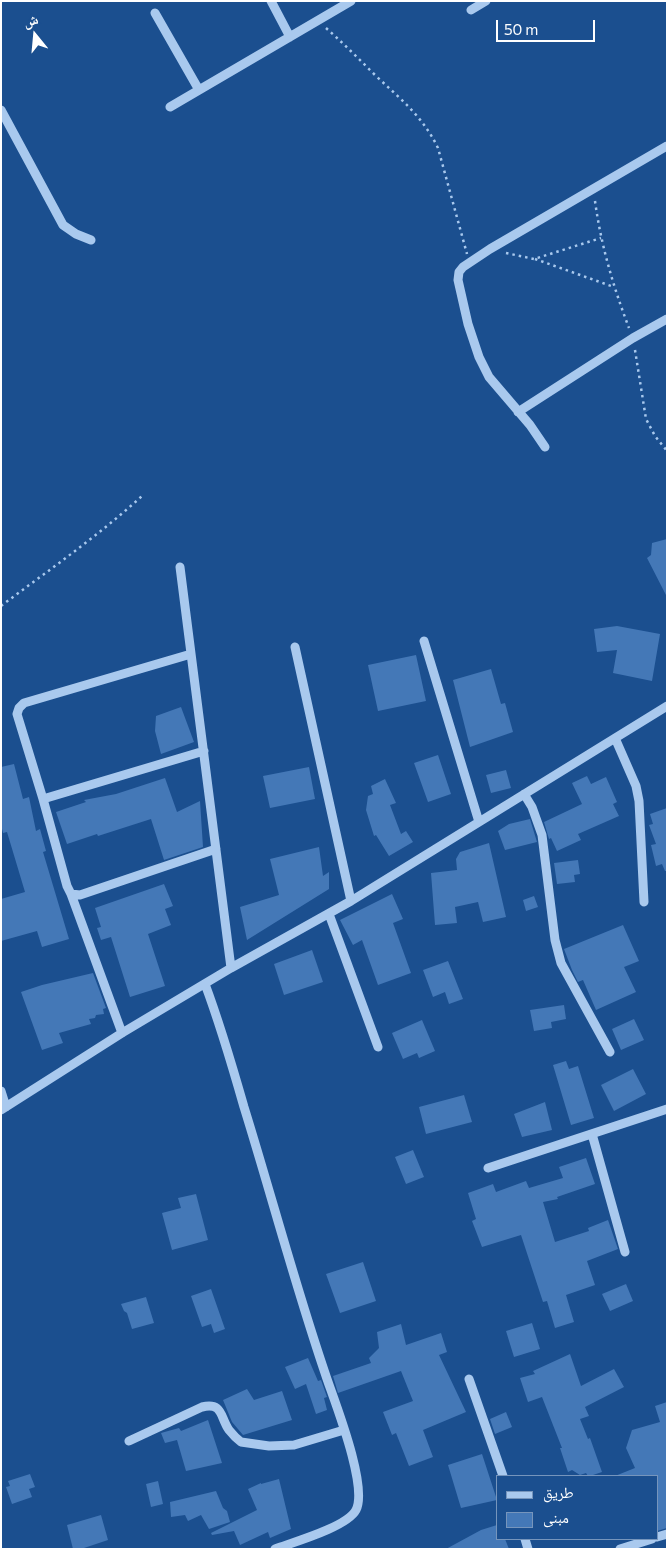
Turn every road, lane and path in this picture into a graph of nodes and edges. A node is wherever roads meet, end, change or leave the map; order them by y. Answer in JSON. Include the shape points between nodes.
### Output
{"nodes":[{"id":1,"x":271,"y":1,"type":"edge"},
{"id":2,"x":351,"y":1,"type":"edge"},
{"id":3,"x":486,"y":1,"type":"edge"},
{"id":4,"x":338,"y":4,"type":"edge"},
{"id":5,"x":471,"y":10,"type":"dead end"},
{"id":6,"x":156,"y":13,"type":"dead end"},
{"id":7,"x":317,"y":21,"type":"junction"},
{"id":8,"x":290,"y":37,"type":"junction"},
{"id":9,"x":200,"y":90,"type":"junction"},
{"id":10,"x":170,"y":107,"type":"dead end"},
{"id":11,"x":1,"y":110,"type":"edge"},
{"id":12,"x":667,"y":146,"type":"edge"},
{"id":13,"x":593,"y":188,"type":"junction"},
{"id":14,"x":601,"y":238,"type":"junction"},
{"id":15,"x":91,"y":240,"type":"dead end"},
{"id":16,"x":490,"y":249,"type":"junction"},
{"id":17,"x":534,"y":259,"type":"junction"},
{"id":18,"x":469,"y":263,"type":"junction"},
{"id":19,"x":614,"y":287,"type":"junction"},
{"id":20,"x":667,"y":319,"type":"edge"},
{"id":21,"x":633,"y":338,"type":"junction"},
{"id":22,"x":518,"y":412,"type":"junction"},
{"id":23,"x":545,"y":447,"type":"dead end"},
{"id":24,"x":667,"y":451,"type":"edge"},
{"id":25,"x":142,"y":496,"type":"dead end"},
{"id":26,"x":180,"y":567,"type":"dead end"},
{"id":27,"x":1,"y":606,"type":"edge"},
{"id":28,"x":424,"y":640,"type":"dead end"},
{"id":29,"x":295,"y":647,"type":"dead end"},
{"id":30,"x":191,"y":654,"type":"junction"},
{"id":31,"x":667,"y":706,"type":"edge"},
{"id":32,"x":615,"y":738,"type":"junction"},
{"id":33,"x":204,"y":751,"type":"junction"},
{"id":34,"x":524,"y":794,"type":"junction"},
{"id":35,"x":43,"y":799,"type":"junction"},
{"id":36,"x":479,"y":822,"type":"junction"},
{"id":37,"x":216,"y":849,"type":"junction"},
{"id":38,"x":71,"y":894,"type":"junction"},
{"id":39,"x":351,"y":901,"type":"junction"},
{"id":40,"x":644,"y":902,"type":"dead end"},
{"id":41,"x":329,"y":914,"type":"junction"},
{"id":42,"x":231,"y":968,"type":"junction"},
{"id":43,"x":205,"y":984,"type":"junction"},
{"id":44,"x":122,"y":1034,"type":"junction"},
{"id":45,"x":378,"y":1047,"type":"dead end"},
{"id":46,"x":610,"y":1052,"type":"dead end"},
{"id":47,"x":1,"y":1091,"type":"edge"},
{"id":48,"x":4,"y":1108,"type":"edge"},
{"id":49,"x":667,"y":1110,"type":"edge"},
{"id":50,"x":592,"y":1134,"type":"junction"},
{"id":51,"x":488,"y":1168,"type":"dead end"},
{"id":52,"x":625,"y":1252,"type":"dead end"},
{"id":53,"x":469,"y":1379,"type":"dead end"},
{"id":54,"x":344,"y":1430,"type":"junction"},
{"id":55,"x":129,"y":1441,"type":"dead end"},
{"id":56,"x":503,"y":1475,"type":"edge"},
{"id":57,"x":649,"y":1540,"type":"edge"},
{"id":58,"x":275,"y":1549,"type":"edge"},
{"id":59,"x":620,"y":1549,"type":"edge"}],
"edges":[{"from":1,"to":8,"type":"street"},
{"from":2,"to":4,"type":"street"},
{"from":3,"to":5,"type":"street"},
{"from":4,"to":7,"type":"street"},
{"from":6,"to":9,"type":"street"},
{"from":7,"to":8,"type":"street"},
{"from":7,"to":18,"type":"path","via":[[404,102],[432,135]]},
{"from":8,"to":9,"type":"street"},
{"from":9,"to":10,"type":"street"},
{"from":11,"to":15,"type":"street","via":[[63,225]]},
{"from":12,"to":13,"type":"street"},
{"from":13,"to":14,"type":"path"},
{"from":13,"to":16,"type":"street"},
{"from":14,"to":17,"type":"path"},
{"from":14,"to":19,"type":"path"},
{"from":16,"to":17,"type":"path"},
{"from":16,"to":18,"type":"street"},
{"from":17,"to":19,"type":"path"},
{"from":18,"to":22,"type":"street","via":[[459,272],[458,280],[479,357],[489,377]]},
{"from":19,"to":21,"type":"path"},
{"from":20,"to":21,"type":"street"},
{"from":21,"to":22,"type":"street"},
{"from":21,"to":24,"type":"path","via":[[646,419],[654,436]]},
{"from":22,"to":23,"type":"street"},
{"from":25,"to":27,"type":"path","via":[[68,557]]},
{"from":26,"to":30,"type":"street"},
{"from":28,"to":36,"type":"street"},
{"from":29,"to":39,"type":"street"},
{"from":30,"to":33,"type":"street"},
{"from":30,"to":35,"type":"street","via":[[24,703],[17,714]]},
{"from":31,"to":32,"type":"street"},
{"from":32,"to":34,"type":"street"},
{"from":32,"to":40,"type":"street","via":[[636,786],[639,801]]},
{"from":33,"to":35,"type":"street"},
{"from":33,"to":37,"type":"street"},
{"from":34,"to":36,"type":"street"},
{"from":34,"to":46,"type":"street","via":[[532,806],[542,835],[555,940],[561,963]]},
{"from":35,"to":38,"type":"street","via":[[66,886]]},
{"from":36,"to":39,"type":"street"},
{"from":37,"to":38,"type":"street","via":[[80,895]]},
{"from":37,"to":42,"type":"street"},
{"from":38,"to":44,"type":"street"},
{"from":39,"to":41,"type":"street"},
{"from":41,"to":42,"type":"street"},
{"from":41,"to":45,"type":"street"},
{"from":42,"to":43,"type":"street"},
{"from":43,"to":44,"type":"street"},
{"from":43,"to":54,"type":"street"},
{"from":44,"to":48,"type":"street"},
{"from":47,"to":48,"type":"street"},
{"from":49,"to":50,"type":"street"},
{"from":50,"to":51,"type":"street"},
{"from":50,"to":52,"type":"street"},
{"from":53,"to":56,"type":"street"},
{"from":54,"to":55,"type":"street","via":[[294,1445],[248,1444],[241,1442],[229,1430],[218,1408],[211,1405]]},
{"from":54,"to":58,"type":"street","via":[[357,1473],[359,1492],[356,1510],[332,1528]]},
{"from":57,"to":59,"type":"street"}]}
